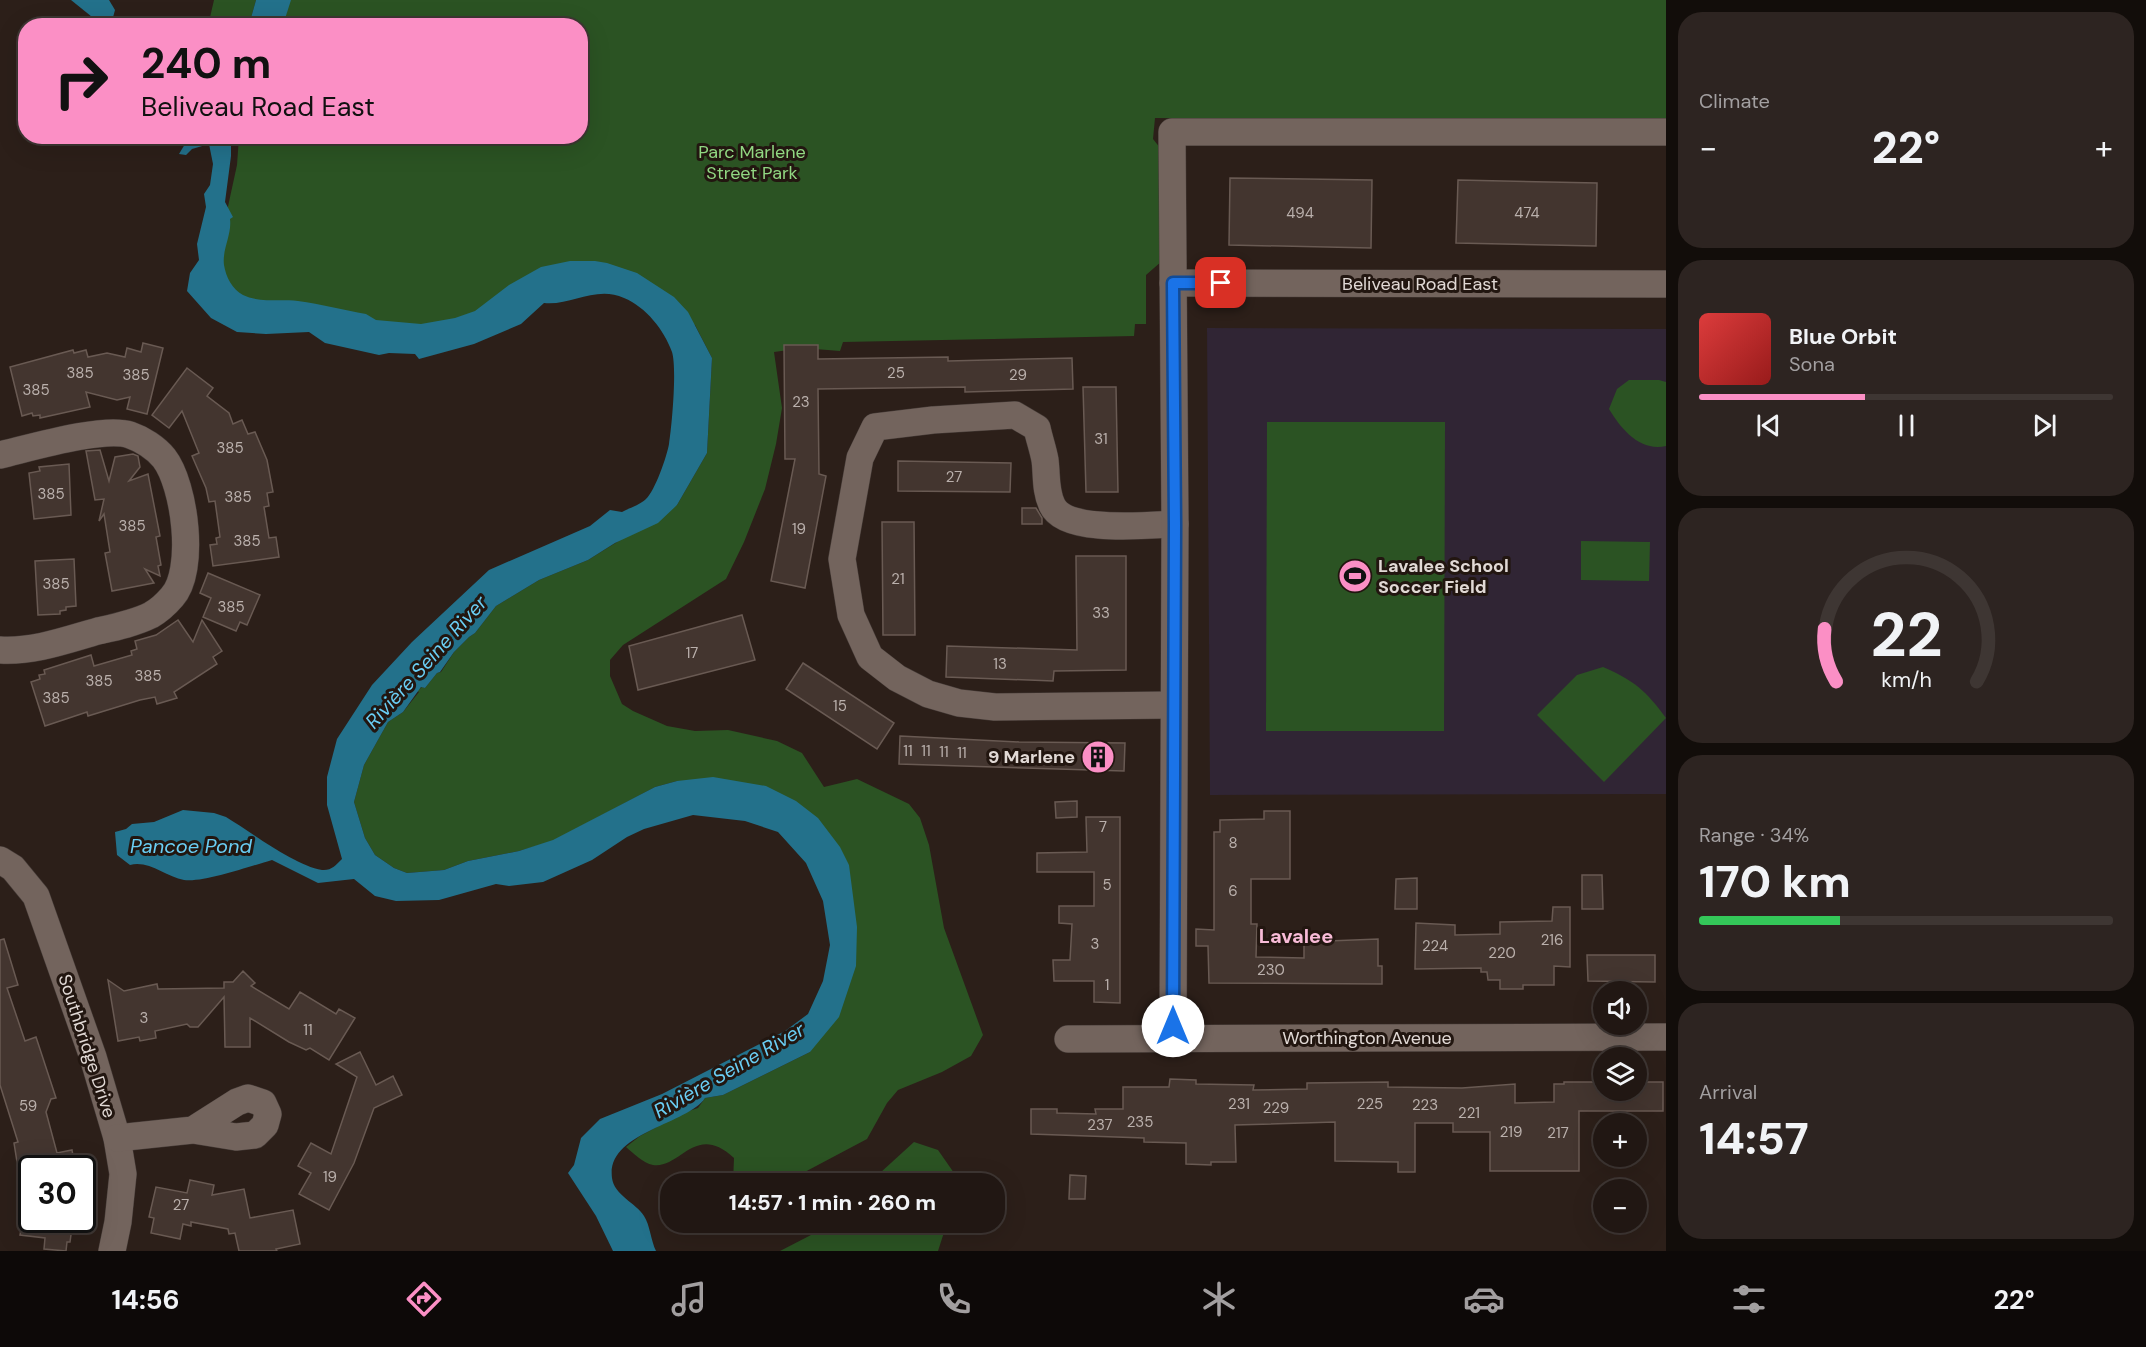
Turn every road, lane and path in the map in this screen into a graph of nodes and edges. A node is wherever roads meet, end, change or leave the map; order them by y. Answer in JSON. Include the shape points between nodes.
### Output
{"nodes":[{"id":1,"x":1666,"y":132,"type":"edge"},
{"id":2,"x":1173,"y":283,"type":"junction"},
{"id":3,"x":1666,"y":284,"type":"edge"},
{"id":4,"x":0,"y":454,"type":"edge"},
{"id":5,"x":1175,"y":525,"type":"junction"},
{"id":6,"x":0,"y":650,"type":"edge"},
{"id":7,"x":1173,"y":705,"type":"junction"},
{"id":8,"x":0,"y":860,"type":"edge"},
{"id":9,"x":1666,"y":1036,"type":"edge"},
{"id":10,"x":1173,"y":1038,"type":"junction"},
{"id":11,"x":1068,"y":1039,"type":"dead end"},
{"id":12,"x":193,"y":1130,"type":"dead end"},
{"id":13,"x":117,"y":1138,"type":"junction"},
{"id":14,"x":112,"y":1251,"type":"edge"}],
"edges":[{"from":1,"to":2,"type":"street","via":[[1172,132]]},
{"from":2,"to":3,"type":"street","name":"Beliveau Road East"},
{"from":2,"to":5,"type":"street"},
{"from":4,"to":6,"type":"street","via":[[101,434],[130,434],[152,446],[175,477],[184,522],[184,570],[174,596],[151,615],[36,648]]},
{"from":5,"to":7,"type":"street"},
{"from":5,"to":7,"type":"street","via":[[1070,521],[1053,508],[1048,494],[1037,428],[1015,415],[933,420],[875,428],[860,458],[842,559],[851,615],[870,657],[897,678],[928,694],[995,707]]},
{"from":7,"to":10,"type":"street"},
{"from":8,"to":13,"type":"street","name":"Southbridge Drive","via":[[13,868],[36,896]]},
{"from":9,"to":10,"type":"street","name":"Worthington Avenue"},
{"from":10,"to":11,"type":"street","name":"Worthington Avenue"},
{"from":12,"to":13,"type":"street"},
{"from":13,"to":14,"type":"street","name":"Southbridge Drive","via":[[123,1174]]}]}
